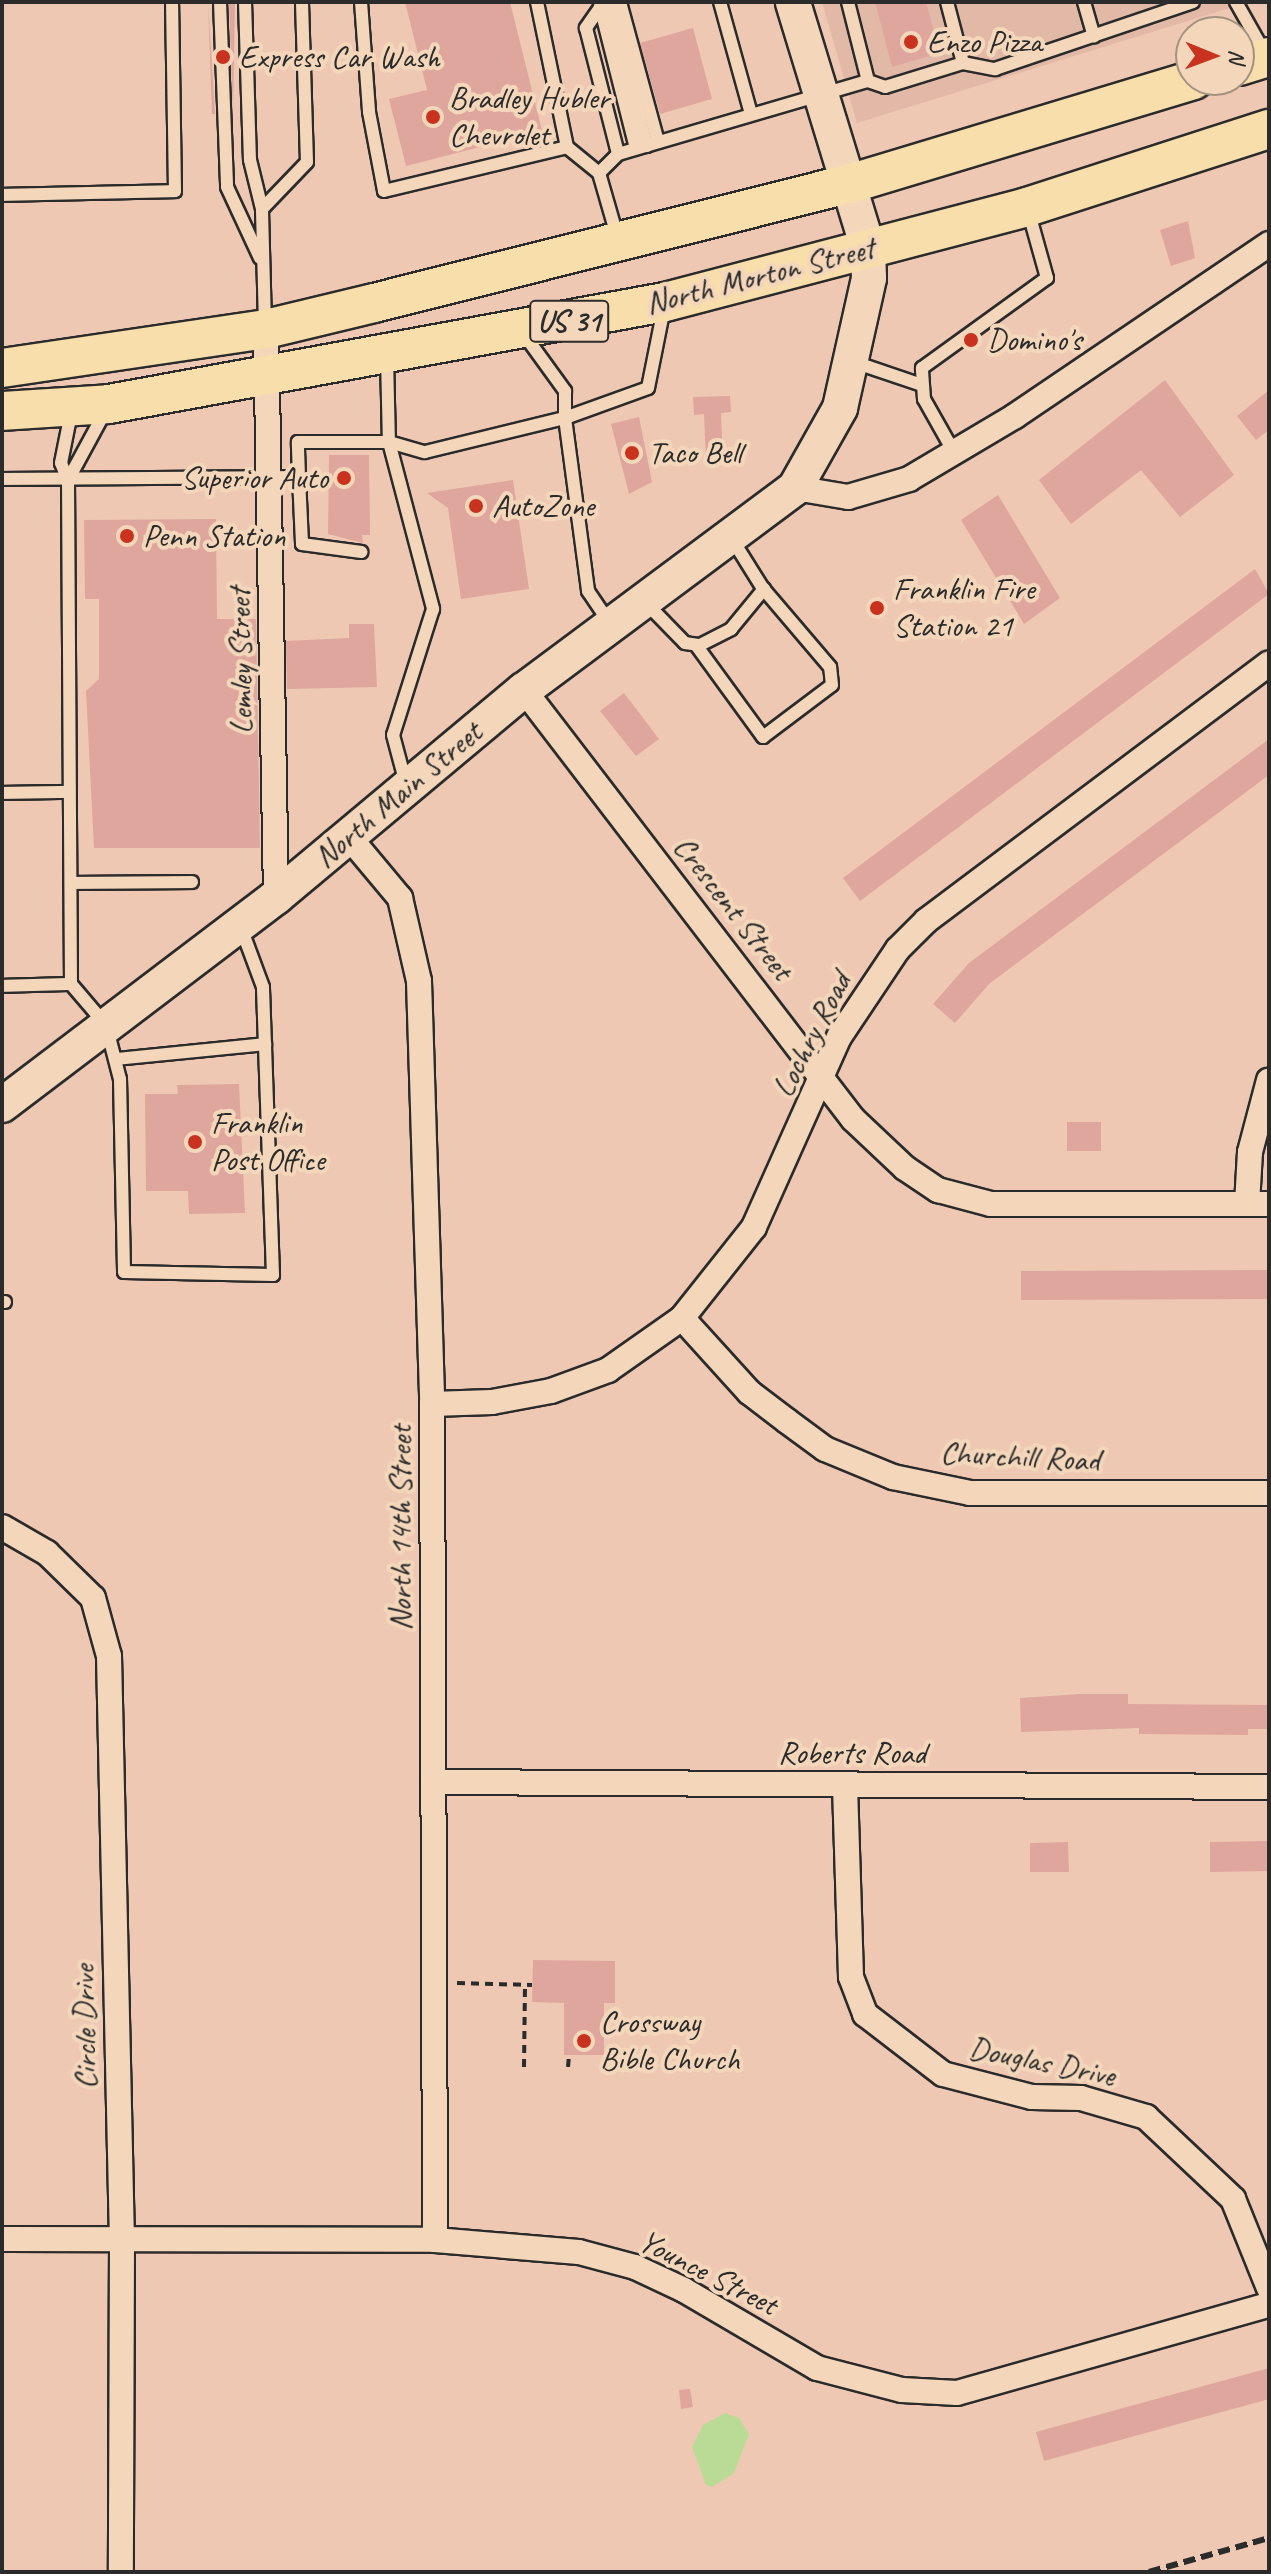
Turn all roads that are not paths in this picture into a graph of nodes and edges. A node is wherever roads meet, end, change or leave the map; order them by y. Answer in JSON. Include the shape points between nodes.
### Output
{"nodes":[{"id":1,"x":172,"y":2,"type":"edge"},
{"id":2,"x":220,"y":2,"type":"edge"},
{"id":3,"x":245,"y":2,"type":"edge"},
{"id":4,"x":302,"y":2,"type":"edge"},
{"id":5,"x":361,"y":2,"type":"edge"},
{"id":6,"x":537,"y":2,"type":"edge"},
{"id":7,"x":620,"y":2,"type":"edge"},
{"id":8,"x":720,"y":2,"type":"edge"},
{"id":9,"x":793,"y":2,"type":"edge"},
{"id":10,"x":848,"y":2,"type":"edge"},
{"id":11,"x":947,"y":2,"type":"edge"},
{"id":12,"x":1084,"y":2,"type":"edge"},
{"id":13,"x":1193,"y":2,"type":"edge"},
{"id":14,"x":1236,"y":2,"type":"edge"},
{"id":15,"x":604,"y":3,"type":"edge"},
{"id":16,"x":1094,"y":37,"type":"junction"},
{"id":17,"x":1261,"y":60,"type":"edge"},
{"id":18,"x":963,"y":63,"type":"junction"},
{"id":19,"x":868,"y":81,"type":"junction"},
{"id":20,"x":1175,"y":86,"type":"edge"},
{"id":21,"x":819,"y":94,"type":"junction"},
{"id":22,"x":751,"y":114,"type":"junction"},
{"id":23,"x":1269,"y":129,"type":"edge"},
{"id":24,"x":647,"y":146,"type":"junction"},
{"id":25,"x":567,"y":147,"type":"junction"},
{"id":26,"x":618,"y":154,"type":"junction"},
{"id":27,"x":599,"y":173,"type":"junction"},
{"id":28,"x":849,"y":184,"type":"junction"},
{"id":29,"x":2,"y":195,"type":"edge"},
{"id":30,"x":1027,"y":207,"type":"junction"},
{"id":31,"x":262,"y":209,"type":"junction"},
{"id":32,"x":619,"y":242,"type":"junction"},
{"id":33,"x":1269,"y":244,"type":"edge"},
{"id":34,"x":868,"y":248,"type":"junction"},
{"id":35,"x":262,"y":261,"type":"junction"},
{"id":36,"x":665,"y":302,"type":"junction"},
{"id":37,"x":266,"y":329,"type":"junction"},
{"id":38,"x":521,"y":331,"type":"junction"},
{"id":39,"x":169,"y":343,"type":"junction"},
{"id":40,"x":387,"y":357,"type":"junction"},
{"id":41,"x":854,"y":362,"type":"junction"},
{"id":42,"x":2,"y":368,"type":"edge"},
{"id":43,"x":267,"y":378,"type":"junction"},
{"id":44,"x":919,"y":384,"type":"junction"},
{"id":45,"x":91,"y":405,"type":"junction"},
{"id":46,"x":2,"y":411,"type":"edge"},
{"id":47,"x":565,"y":418,"type":"junction"},
{"id":48,"x":389,"y":442,"type":"junction"},
{"id":49,"x":955,"y":454,"type":"junction"},
{"id":50,"x":271,"y":477,"type":"junction"},
{"id":51,"x":299,"y":477,"type":"junction"},
{"id":52,"x":2,"y":479,"type":"edge"},
{"id":53,"x":68,"y":480,"type":"junction"},
{"id":54,"x":795,"y":488,"type":"junction"},
{"id":55,"x":732,"y":539,"type":"junction"},
{"id":56,"x":361,"y":552,"type":"dead end"},
{"id":57,"x":764,"y":589,"type":"junction"},
{"id":58,"x":646,"y":603,"type":"junction"},
{"id":59,"x":611,"y":626,"type":"junction"},
{"id":60,"x":696,"y":645,"type":"junction"},
{"id":61,"x":1269,"y":663,"type":"edge"},
{"id":62,"x":524,"y":690,"type":"junction"},
{"id":63,"x":407,"y":786,"type":"junction"},
{"id":64,"x":69,"y":792,"type":"junction"},
{"id":65,"x":2,"y":793,"type":"edge"},
{"id":66,"x":349,"y":837,"type":"junction"},
{"id":67,"x":192,"y":882,"type":"dead end"},
{"id":68,"x":71,"y":883,"type":"junction"},
{"id":69,"x":276,"y":897,"type":"junction"},
{"id":70,"x":240,"y":926,"type":"junction"},
{"id":71,"x":71,"y":984,"type":"junction"},
{"id":72,"x":2,"y":986,"type":"edge"},
{"id":73,"x":106,"y":1025,"type":"junction"},
{"id":74,"x":265,"y":1044,"type":"junction"},
{"id":75,"x":116,"y":1059,"type":"junction"},
{"id":76,"x":825,"y":1079,"type":"junction"},
{"id":77,"x":1269,"y":1080,"type":"edge"},
{"id":78,"x":2,"y":1105,"type":"edge"},
{"id":79,"x":1258,"y":1204,"type":"edge"},
{"id":80,"x":682,"y":1318,"type":"junction"},
{"id":81,"x":432,"y":1404,"type":"junction"},
{"id":82,"x":1269,"y":1493,"type":"edge"},
{"id":83,"x":2,"y":1527,"type":"edge"},
{"id":84,"x":434,"y":1782,"type":"junction"},
{"id":85,"x":845,"y":1786,"type":"junction"},
{"id":86,"x":1269,"y":1787,"type":"edge"},
{"id":87,"x":2,"y":2239,"type":"edge"},
{"id":88,"x":435,"y":2240,"type":"junction"},
{"id":89,"x":122,"y":2242,"type":"junction"},
{"id":90,"x":1269,"y":2288,"type":"edge"},
{"id":91,"x":1269,"y":2305,"type":"edge"},
{"id":92,"x":121,"y":2572,"type":"edge"}],
"edges":[{"from":1,"to":29,"type":"lane","via":[[175,191]]},
{"from":2,"to":35,"type":"lane","via":[[227,187]]},
{"from":3,"to":31,"type":"lane","via":[[250,160]]},
{"from":4,"to":31,"type":"lane","via":[[307,162]]},
{"from":5,"to":25,"type":"lane","via":[[369,112],[384,191]]},
{"from":6,"to":25,"type":"lane"},
{"from":7,"to":24,"type":"lane"},
{"from":8,"to":22,"type":"lane"},
{"from":9,"to":21,"type":"street","name":"North Main Street"},
{"from":10,"to":19,"type":"lane"},
{"from":11,"to":18,"type":"lane"},
{"from":12,"to":16,"type":"lane"},
{"from":13,"to":16,"type":"lane"},
{"from":14,"to":17,"type":"lane"},
{"from":15,"to":24,"type":"lane"},
{"from":15,"to":26,"type":"lane","via":[[586,28]]},
{"from":16,"to":18,"type":"lane","via":[[995,69]]},
{"from":18,"to":19,"type":"lane","via":[[885,87]]},
{"from":19,"to":21,"type":"lane"},
{"from":20,"to":28,"type":"main road","name":"North Morton Street","number":"US 31"},
{"from":21,"to":22,"type":"lane"},
{"from":21,"to":28,"type":"street","name":"North Main Street"},
{"from":22,"to":24,"type":"lane"},
{"from":23,"to":30,"type":"main road","name":"North Morton Street","number":"US 31"},
{"from":24,"to":26,"type":"lane"},
{"from":25,"to":27,"type":"lane"},
{"from":26,"to":27,"type":"lane"},
{"from":27,"to":32,"type":"lane"},
{"from":28,"to":32,"type":"main road","name":"North Morton Street","number":"US 31"},
{"from":28,"to":34,"type":"street","name":"North Main Street"},
{"from":30,"to":34,"type":"main road","name":"North Morton Street","number":"US 31"},
{"from":30,"to":44,"type":"lane","via":[[1047,278],[930,357]]},
{"from":31,"to":35,"type":"lane"},
{"from":32,"to":37,"type":"main road","name":"North Morton Street","number":"US 31"},
{"from":33,"to":49,"type":"street"},
{"from":34,"to":36,"type":"main road","name":"North Morton Street","number":"US 31"},
{"from":34,"to":41,"type":"street","name":"North Main Street","via":[[865,307]]},
{"from":35,"to":37,"type":"lane"},
{"from":36,"to":38,"type":"main road","name":"North Morton Street","number":"US 31"},
{"from":36,"to":47,"type":"lane","via":[[648,388]]},
{"from":37,"to":39,"type":"main road","name":"North Morton Street","number":"US 31"},
{"from":37,"to":43,"type":"street","name":"Lemley Street"},
{"from":38,"to":40,"type":"main road","name":"North Morton Street","number":"US 31"},
{"from":38,"to":47,"type":"lane","via":[[565,391]]},
{"from":39,"to":42,"type":"main road","name":"North Morton Street","number":"US 31"},
{"from":39,"to":45,"type":"main road","via":[[158,361],[89,383]]},
{"from":40,"to":43,"type":"main road","name":"North Morton Street","number":"US 31"},
{"from":40,"to":48,"type":"lane"},
{"from":41,"to":44,"type":"lane"},
{"from":41,"to":54,"type":"street","name":"North Main Street","via":[[840,408]]},
{"from":43,"to":45,"type":"main road","name":"North Morton Street","number":"US 31"},
{"from":43,"to":50,"type":"street","name":"Lemley Street"},
{"from":44,"to":49,"type":"lane"},
{"from":45,"to":46,"type":"main road","name":"North Morton Street","number":"US 31"},
{"from":45,"to":53,"type":"lane"},
{"from":45,"to":53,"type":"lane","via":[[61,463]]},
{"from":47,"to":48,"type":"lane","via":[[425,452]]},
{"from":47,"to":59,"type":"lane","via":[[588,591]]},
{"from":48,"to":51,"type":"lane","via":[[298,442]]},
{"from":48,"to":63,"type":"lane","via":[[433,609],[393,735]]},
{"from":49,"to":54,"type":"street","via":[[869,493],[819,496]]},
{"from":50,"to":51,"type":"lane"},
{"from":50,"to":53,"type":"lane"},
{"from":50,"to":69,"type":"street","name":"Lemley Street"},
{"from":51,"to":56,"type":"lane","via":[[302,544]]},
{"from":52,"to":53,"type":"lane"},
{"from":53,"to":64,"type":"lane"},
{"from":54,"to":55,"type":"street","name":"North Main Street"},
{"from":55,"to":57,"type":"lane"},
{"from":55,"to":58,"type":"street","name":"North Main Street"},
{"from":57,"to":60,"type":"lane","via":[[731,629]]},
{"from":57,"to":60,"type":"lane","via":[[834,675],[832,685],[771,735],[755,732]]},
{"from":58,"to":59,"type":"street","name":"North Main Street"},
{"from":58,"to":60,"type":"lane","via":[[685,643]]},
{"from":59,"to":62,"type":"street","name":"North Main Street"},
{"from":61,"to":76,"type":"street","name":"Lochry Road","via":[[926,921],[872,986],[839,1037]]},
{"from":62,"to":63,"type":"street","name":"North Main Street"},
{"from":62,"to":76,"type":"street","name":"Crescent Street"},
{"from":63,"to":66,"type":"street","name":"North Main Street"},
{"from":64,"to":65,"type":"lane"},
{"from":64,"to":68,"type":"lane"},
{"from":66,"to":69,"type":"street","name":"North Main Street"},
{"from":66,"to":81,"type":"street","name":"North 14th Street","via":[[400,898],[419,981]]},
{"from":67,"to":68,"type":"lane"},
{"from":68,"to":71,"type":"lane"},
{"from":69,"to":70,"type":"street","name":"North Main Street"},
{"from":70,"to":73,"type":"street","name":"North Main Street"},
{"from":70,"to":74,"type":"lane","via":[[263,987]]},
{"from":71,"to":72,"type":"lane"},
{"from":71,"to":73,"type":"lane"},
{"from":73,"to":75,"type":"lane"},
{"from":73,"to":78,"type":"street","name":"North Main Street"},
{"from":74,"to":75,"type":"lane"},
{"from":74,"to":75,"type":"lane","via":[[273,1275],[124,1272]]},
{"from":76,"to":79,"type":"street","name":"Crescent Street","via":[[853,1119],[905,1168],[963,1199],[1014,1205]]},
{"from":76,"to":80,"type":"street","name":"Lochry Road","via":[[754,1227]]},
{"from":77,"to":79,"type":"street","via":[[1250,1152]]},
{"from":80,"to":81,"type":"street","name":"Lochry Road","via":[[608,1370],[551,1391],[492,1402]]},
{"from":80,"to":82,"type":"street","name":"Churchill Road","via":[[749,1392],[787,1421],[825,1449],[893,1477],[970,1493]]},
{"from":81,"to":84,"type":"street","name":"North 14th Street"},
{"from":83,"to":89,"type":"street","name":"Circle Drive","via":[[47,1553],[93,1598],[109,1656]]},
{"from":84,"to":85,"type":"street","name":"Roberts Road"},
{"from":84,"to":88,"type":"street","name":"North 14th Street"},
{"from":85,"to":86,"type":"street","name":"Roberts Road"},
{"from":85,"to":90,"type":"street","name":"Douglas Drive","via":[[851,1977],[865,2014],[943,2074],[1032,2097],[1081,2098],[1146,2117],[1233,2199]]},
{"from":87,"to":89,"type":"street","name":"Younce Street"},
{"from":88,"to":89,"type":"street","name":"Younce Street"},
{"from":88,"to":91,"type":"street","name":"Younce Street","via":[[525,2244],[635,2267],[817,2368],[902,2390],[957,2393]]},
{"from":89,"to":92,"type":"street","name":"Circle Drive"}]}
